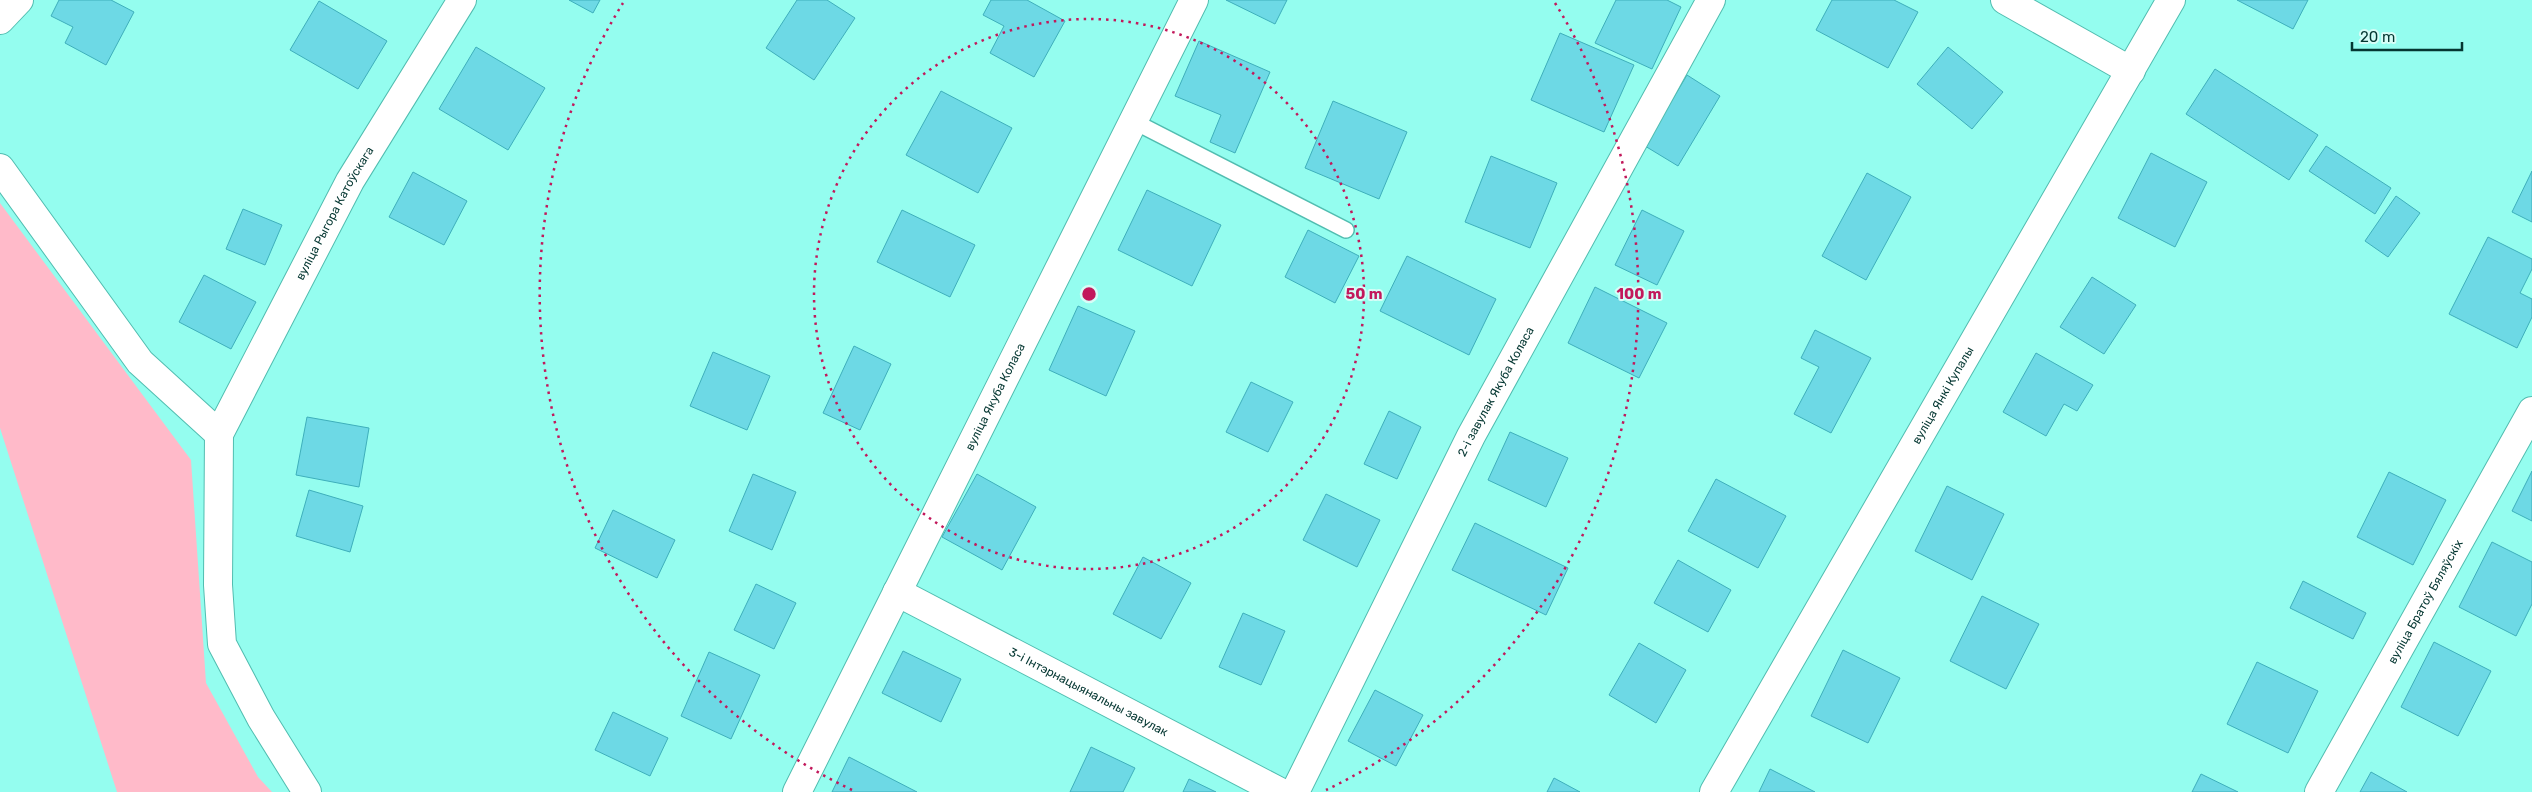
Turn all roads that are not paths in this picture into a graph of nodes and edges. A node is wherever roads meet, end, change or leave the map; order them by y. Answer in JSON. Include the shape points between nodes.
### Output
{"nodes":[{"id":1,"x":19,"y":0,"type":"edge"},
{"id":2,"x":462,"y":0,"type":"edge"},
{"id":3,"x":1194,"y":0,"type":"edge"},
{"id":4,"x":1711,"y":0,"type":"edge"},
{"id":5,"x":2005,"y":0,"type":"edge"},
{"id":6,"x":2171,"y":0,"type":"edge"},
{"id":7,"x":0,"y":20,"type":"edge"},
{"id":8,"x":2130,"y":71,"type":"junction"},
{"id":9,"x":1133,"y":122,"type":"junction"},
{"id":10,"x":0,"y":168,"type":"edge"},
{"id":11,"x":1346,"y":230,"type":"dead end"},
{"id":12,"x":2532,"y":411,"type":"edge"},
{"id":13,"x":219,"y":434,"type":"junction"},
{"id":14,"x":897,"y":592,"type":"junction"},
{"id":15,"x":307,"y":792,"type":"edge"},
{"id":16,"x":797,"y":792,"type":"edge"},
{"id":17,"x":1280,"y":792,"type":"edge"},
{"id":18,"x":1295,"y":792,"type":"edge"},
{"id":19,"x":1714,"y":792,"type":"edge"},
{"id":20,"x":2319,"y":792,"type":"edge"}],
"edges":[{"from":1,"to":7,"type":"street"},
{"from":2,"to":13,"type":"street","name":"вуліца Рыгора Катоўскага","via":[[350,182]]},
{"from":3,"to":9,"type":"street","name":"вуліца Якуба Коласа"},
{"from":4,"to":18,"type":"street","name":"2-і завулак Якуба Коласа","via":[[1471,436]]},
{"from":5,"to":8,"type":"street"},
{"from":6,"to":8,"type":"street","name":"вуліца Янкі Купалы"},
{"from":8,"to":19,"type":"street","name":"вуліца Янкі Купалы"},
{"from":9,"to":11,"type":"lane"},
{"from":9,"to":14,"type":"street","name":"вуліца Якуба Коласа"},
{"from":10,"to":13,"type":"street","via":[[140,362]]},
{"from":12,"to":20,"type":"street","name":"вуліца Братоў Бяляўскіх"},
{"from":13,"to":15,"type":"street","via":[[218,586],[222,644],[260,718]]},
{"from":14,"to":16,"type":"street","name":"вуліца Якуба Коласа"},
{"from":14,"to":17,"type":"street","name":"3-і Інтэрнацыянальны завулак"}]}
